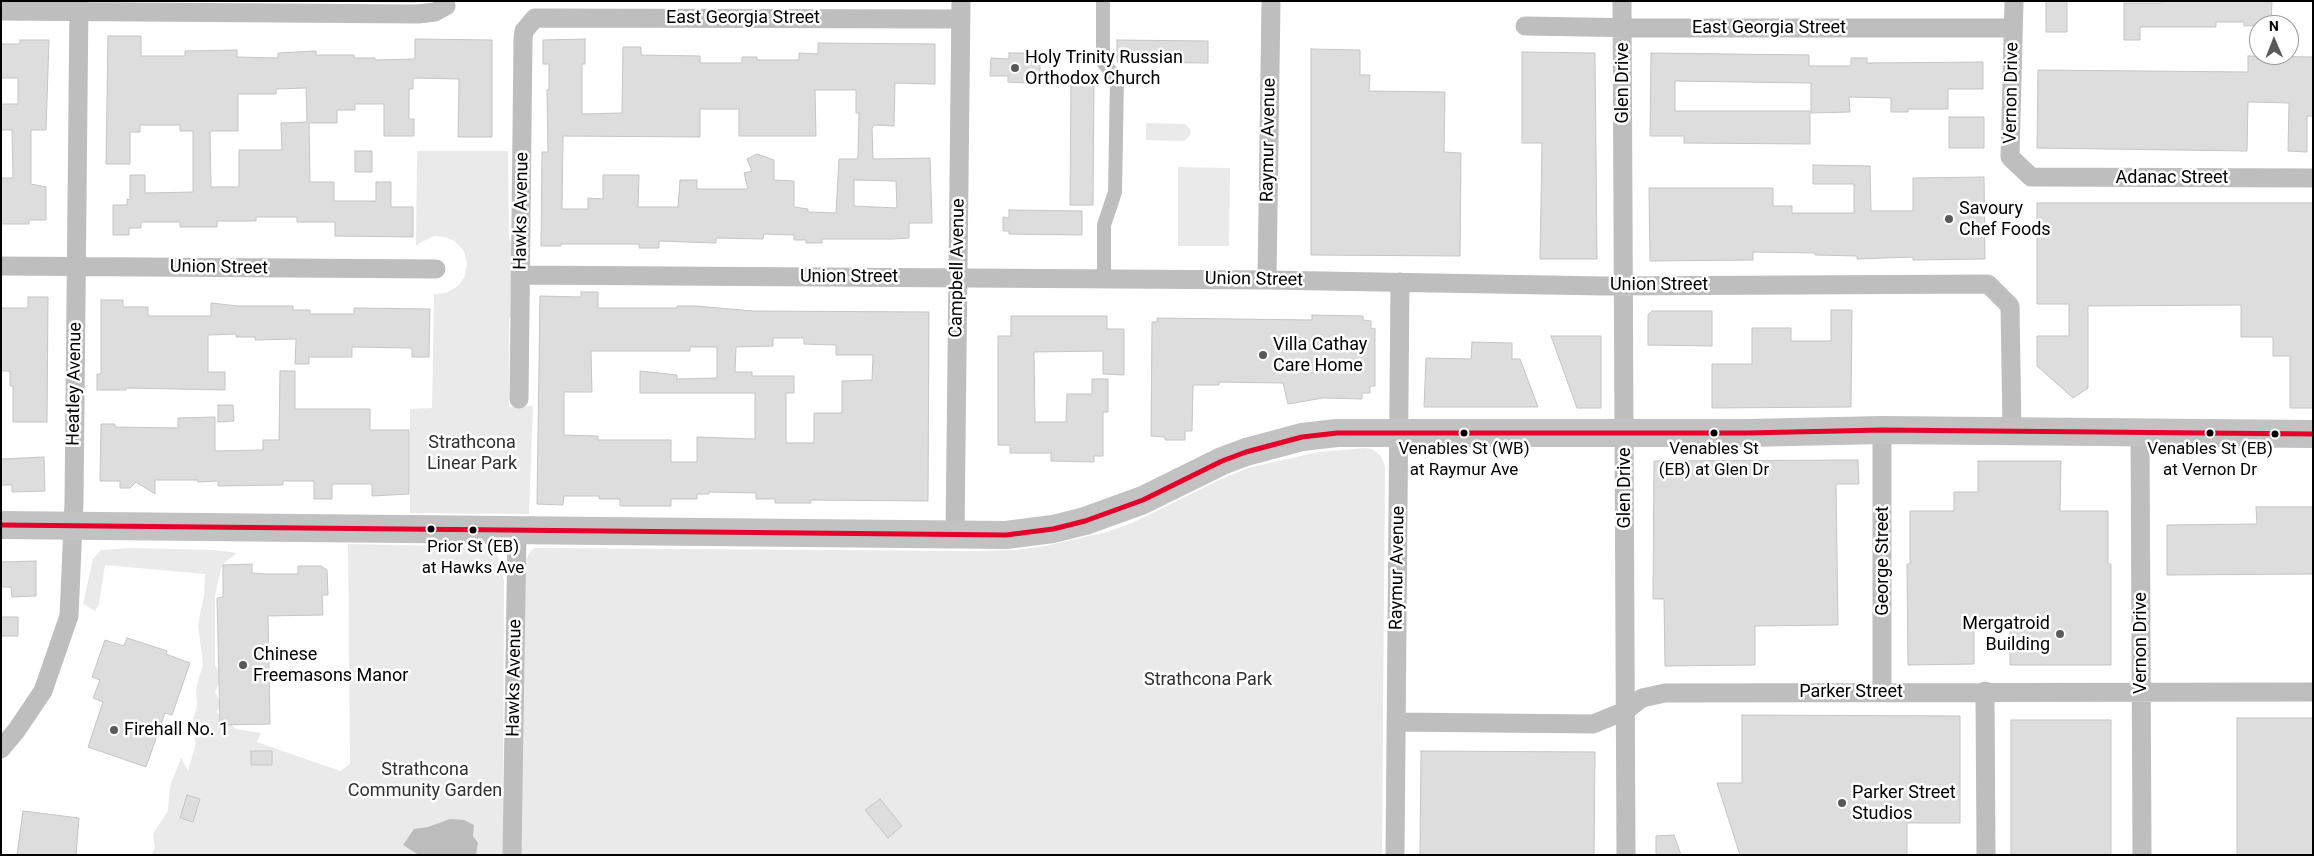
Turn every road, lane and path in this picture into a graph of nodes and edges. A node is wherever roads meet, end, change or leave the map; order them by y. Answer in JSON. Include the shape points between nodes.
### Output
{"nodes":[{"id":1,"x":1104,"y":1,"type":"edge"},
{"id":2,"x":1271,"y":1,"type":"edge"},
{"id":3,"x":1622,"y":1,"type":"edge"},
{"id":4,"x":2014,"y":1,"type":"edge"},
{"id":5,"x":446,"y":6,"type":"dead end"},
{"id":6,"x":79,"y":7,"type":"edge"},
{"id":7,"x":961,"y":10,"type":"edge"},
{"id":8,"x":1,"y":11,"type":"edge"},
{"id":9,"x":528,"y":24,"type":"joint"},
{"id":10,"x":1525,"y":26,"type":"dead end"},
{"id":11,"x":1622,"y":28,"type":"junction"},
{"id":12,"x":2013,"y":28,"type":"junction"},
{"id":13,"x":2031,"y":177,"type":"joint"},
{"id":14,"x":2313,"y":178,"type":"edge"},
{"id":15,"x":1,"y":266,"type":"edge"},
{"id":16,"x":76,"y":267,"type":"junction"},
{"id":17,"x":436,"y":269,"type":"dead end"},
{"id":18,"x":520,"y":275,"type":"junction"},
{"id":19,"x":957,"y":278,"type":"junction"},
{"id":20,"x":1104,"y":279,"type":"junction"},
{"id":21,"x":1267,"y":280,"type":"junction"},
{"id":22,"x":1400,"y":282,"type":"junction"},
{"id":23,"x":1624,"y":286,"type":"junction"},
{"id":24,"x":519,"y":399,"type":"dead end"},
{"id":25,"x":1882,"y":430,"type":"junction"},
{"id":26,"x":2012,"y":430,"type":"junction"},
{"id":27,"x":1399,"y":432,"type":"junction"},
{"id":28,"x":2140,"y":432,"type":"junction"},
{"id":29,"x":1625,"y":433,"type":"junction"},
{"id":30,"x":2313,"y":434,"type":"edge"},
{"id":31,"x":1,"y":525,"type":"edge"},
{"id":32,"x":73,"y":525,"type":"junction"},
{"id":33,"x":517,"y":531,"type":"junction"},
{"id":34,"x":955,"y":535,"type":"junction"},
{"id":35,"x":1985,"y":691,"type":"junction"},
{"id":36,"x":2141,"y":691,"type":"junction"},
{"id":37,"x":1882,"y":692,"type":"junction"},
{"id":38,"x":2313,"y":692,"type":"edge"},
{"id":39,"x":1625,"y":711,"type":"junction"},
{"id":40,"x":1396,"y":722,"type":"junction"},
{"id":41,"x":1,"y":749,"type":"edge"},
{"id":42,"x":512,"y":855,"type":"edge"},
{"id":43,"x":1395,"y":855,"type":"edge"},
{"id":44,"x":1626,"y":855,"type":"edge"},
{"id":45,"x":1986,"y":855,"type":"edge"},
{"id":46,"x":2142,"y":855,"type":"edge"}],
"edges":[{"from":1,"to":20,"type":"street","via":[[1103,62],[1117,79],[1115,192],[1104,225]]},
{"from":2,"to":21,"type":"street","name":"Raymur Avenue"},
{"from":3,"to":11,"type":"street","name":"Glen Drive"},
{"from":4,"to":12,"type":"street","name":"Vernon Drive"},
{"from":5,"to":6,"type":"street","via":[[435,12],[418,14]]},
{"from":6,"to":8,"type":"street"},
{"from":6,"to":16,"type":"street","name":"Heatley Avenue"},
{"from":7,"to":9,"type":"street","name":"East Georgia Street","via":[[544,17],[535,18]]},
{"from":7,"to":19,"type":"street","name":"Campbell Avenue"},
{"from":9,"to":18,"type":"street","name":"Hawks Avenue","via":[[523,40]]},
{"from":10,"to":11,"type":"street","name":"East Georgia Street"},
{"from":11,"to":12,"type":"street","name":"East Georgia Street"},
{"from":11,"to":23,"type":"street","name":"Glen Drive"},
{"from":12,"to":13,"type":"street","name":"Vernon Drive","via":[[2010,157]]},
{"from":13,"to":14,"type":"street","name":"Adanac Street"},
{"from":15,"to":16,"type":"street","name":"Union Street"},
{"from":16,"to":17,"type":"street","name":"Union Street"},
{"from":16,"to":32,"type":"street","name":"Heatley Avenue"},
{"from":18,"to":19,"type":"street","name":"Union Street"},
{"from":18,"to":24,"type":"street","name":"Hawks Avenue"},
{"from":19,"to":20,"type":"street","name":"Union Street"},
{"from":19,"to":34,"type":"street","name":"Campbell Avenue"},
{"from":20,"to":21,"type":"street","name":"Union Street"},
{"from":21,"to":22,"type":"street","name":"Union Street"},
{"from":22,"to":23,"type":"street","name":"Union Street"},
{"from":22,"to":27,"type":"street","name":"Raymur Avenue"},
{"from":23,"to":26,"type":"street","name":"Union Street","via":[[1988,284],[2010,306]]},
{"from":23,"to":29,"type":"street","name":"Glen Drive"},
{"from":25,"to":26,"type":"main road"},
{"from":25,"to":29,"type":"main road"},
{"from":25,"to":37,"type":"street","name":"George Street"},
{"from":26,"to":28,"type":"main road"},
{"from":27,"to":29,"type":"main road"},
{"from":27,"to":34,"type":"main road","via":[[1338,432],[1302,437],[1222,461],[1143,500],[1086,521],[1006,535]]},
{"from":27,"to":40,"type":"street","name":"Raymur Avenue"},
{"from":28,"to":30,"type":"main road"},
{"from":28,"to":36,"type":"street","name":"Vernon Drive"},
{"from":29,"to":39,"type":"street","name":"Glen Drive"},
{"from":31,"to":32,"type":"main road"},
{"from":32,"to":33,"type":"main road"},
{"from":32,"to":41,"type":"street","name":"Heatley Avenue","via":[[69,616],[58,652],[43,691]]},
{"from":33,"to":34,"type":"main road"},
{"from":33,"to":42,"type":"street","name":"Hawks Avenue"},
{"from":35,"to":36,"type":"street","name":"Parker Street"},
{"from":35,"to":37,"type":"street","name":"Parker Street"},
{"from":35,"to":45,"type":"street"},
{"from":36,"to":38,"type":"street","name":"Parker Street"},
{"from":36,"to":46,"type":"street","name":"Vernon Drive"},
{"from":37,"to":39,"type":"street","name":"Parker Street","via":[[1666,693],[1642,698]]},
{"from":39,"to":40,"type":"street","name":"Parker Street","via":[[1593,724]]},
{"from":39,"to":44,"type":"street","name":"Glen Drive"},
{"from":40,"to":43,"type":"street","name":"Raymur Avenue"}]}
